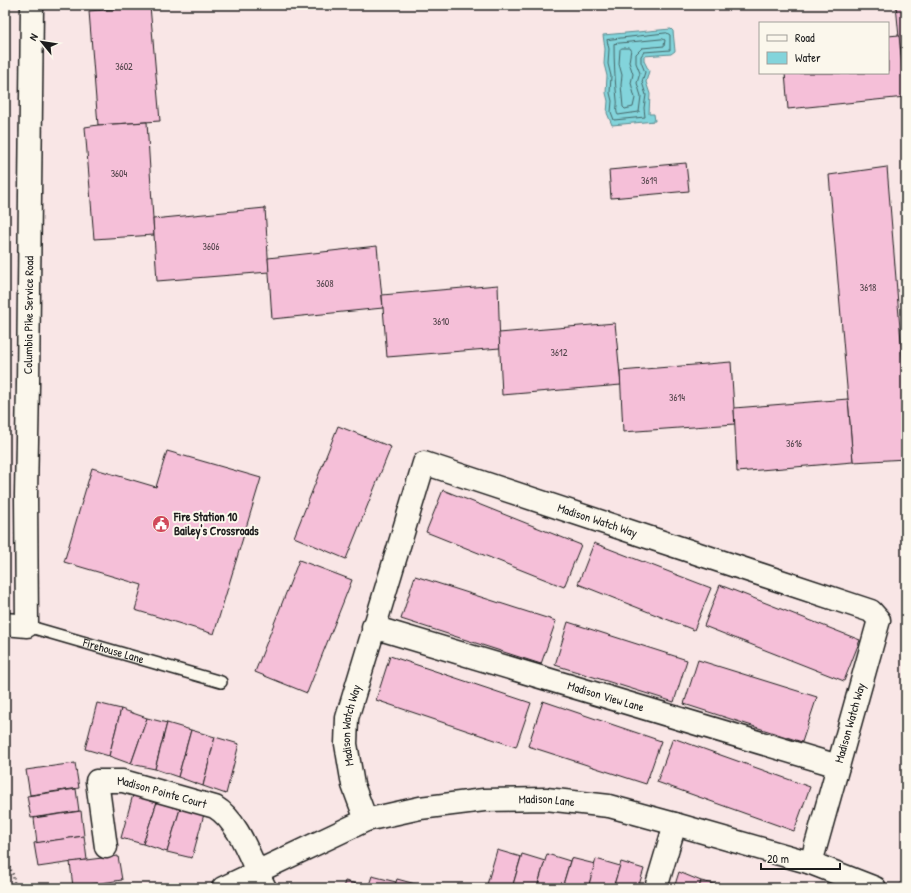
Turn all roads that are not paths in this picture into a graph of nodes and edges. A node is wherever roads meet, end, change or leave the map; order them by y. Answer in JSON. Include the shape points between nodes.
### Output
{"nodes":[{"id":1,"x":32,"y":5,"type":"edge"},
{"id":2,"x":5,"y":624,"type":"edge"},
{"id":3,"x":27,"y":626,"type":"junction"},
{"id":4,"x":373,"y":627,"type":"junction"},
{"id":5,"x":221,"y":682,"type":"dead end"},
{"id":6,"x":838,"y":766,"type":"junction"},
{"id":7,"x":366,"y":820,"type":"junction"},
{"id":8,"x":675,"y":824,"type":"junction"},
{"id":9,"x":106,"y":847,"type":"dead end"},
{"id":10,"x":811,"y":863,"type":"junction"},
{"id":11,"x":260,"y":880,"type":"edge"},
{"id":12,"x":869,"y":887,"type":"edge"},
{"id":13,"x":223,"y":888,"type":"edge"},
{"id":14,"x":656,"y":888,"type":"edge"}],
"edges":[{"from":1,"to":3,"type":"street","name":"Columbia Pike Service Road","via":[[26,495]]},
{"from":2,"to":3,"type":"street","name":"Firehouse Lane"},
{"from":3,"to":5,"type":"lane","name":"Firehouse Lane"},
{"from":4,"to":6,"type":"street","name":"Madison View Lane"},
{"from":4,"to":6,"type":"street","name":"Madison Watch Way","via":[[424,463],[871,611],[879,620]]},
{"from":4,"to":7,"type":"street","name":"Madison Watch Way","via":[[346,718],[346,744],[353,785]]},
{"from":6,"to":10,"type":"street","name":"Madison Watch Way"},
{"from":7,"to":8,"type":"street","name":"Madison Lane","via":[[420,808],[484,800],[546,799],[609,806]]},
{"from":7,"to":11,"type":"street","name":"Madison Lane"},
{"from":8,"to":10,"type":"street","name":"Madison Lane"},
{"from":8,"to":14,"type":"street"},
{"from":9,"to":11,"type":"street","name":"Madison Pointe Court","via":[[97,781],[123,781],[215,807],[224,812],[239,834]]},
{"from":10,"to":12,"type":"street","name":"Madison Lane"},
{"from":11,"to":13,"type":"street","name":"Madison Lane"}]}
